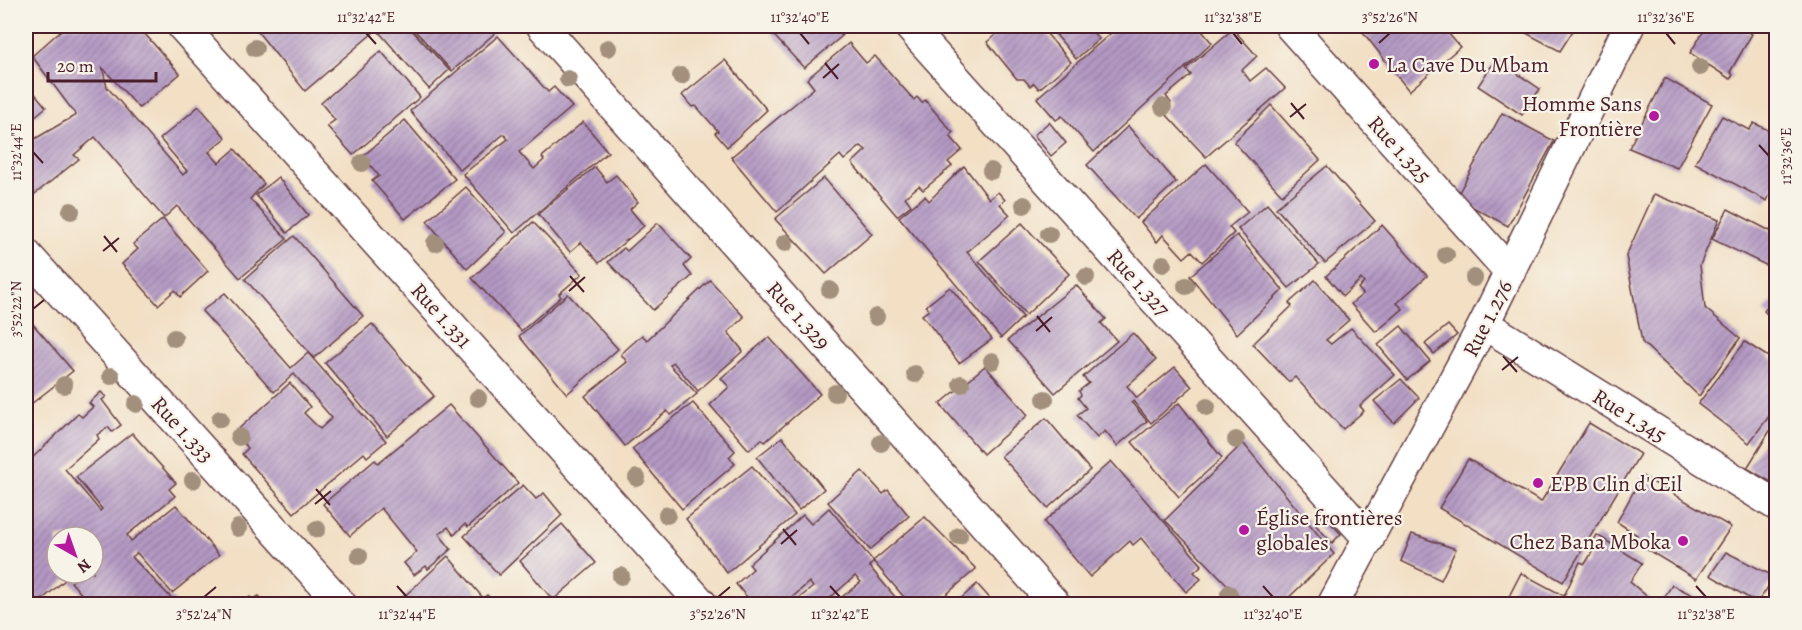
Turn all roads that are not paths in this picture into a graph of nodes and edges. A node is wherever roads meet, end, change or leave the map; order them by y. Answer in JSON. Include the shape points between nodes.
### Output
{"nodes":[{"id":1,"x":182,"y":26,"type":"edge"},
{"id":2,"x":542,"y":26,"type":"edge"},
{"id":3,"x":909,"y":26,"type":"edge"},
{"id":4,"x":1290,"y":26,"type":"edge"},
{"id":5,"x":1629,"y":26,"type":"edge"},
{"id":6,"x":26,"y":254,"type":"edge"},
{"id":7,"x":1510,"y":272,"type":"junction"},
{"id":8,"x":1484,"y":324,"type":"junction"},
{"id":9,"x":1776,"y":506,"type":"edge"},
{"id":10,"x":1369,"y":539,"type":"junction"},
{"id":11,"x":341,"y":604,"type":"edge"},
{"id":12,"x":702,"y":604,"type":"edge"},
{"id":13,"x":1055,"y":604,"type":"edge"},
{"id":14,"x":1333,"y":604,"type":"edge"}],
"edges":[{"from":1,"to":12,"type":"street","name":"Rue 1.331"},
{"from":2,"to":13,"type":"street","name":"Rue 1.329"},
{"from":3,"to":10,"type":"street","name":"Rue 1.327"},
{"from":4,"to":7,"type":"street","name":"Rue 1.325"},
{"from":5,"to":7,"type":"street","name":"Rue 1.276"},
{"from":6,"to":11,"type":"street","name":"Rue 1.333"},
{"from":7,"to":8,"type":"street","name":"Rue 1.276"},
{"from":8,"to":9,"type":"street","name":"Rue 1.345"},
{"from":8,"to":10,"type":"street","name":"Rue 1.276"},
{"from":10,"to":14,"type":"street","name":"Rue 1.276"}]}
